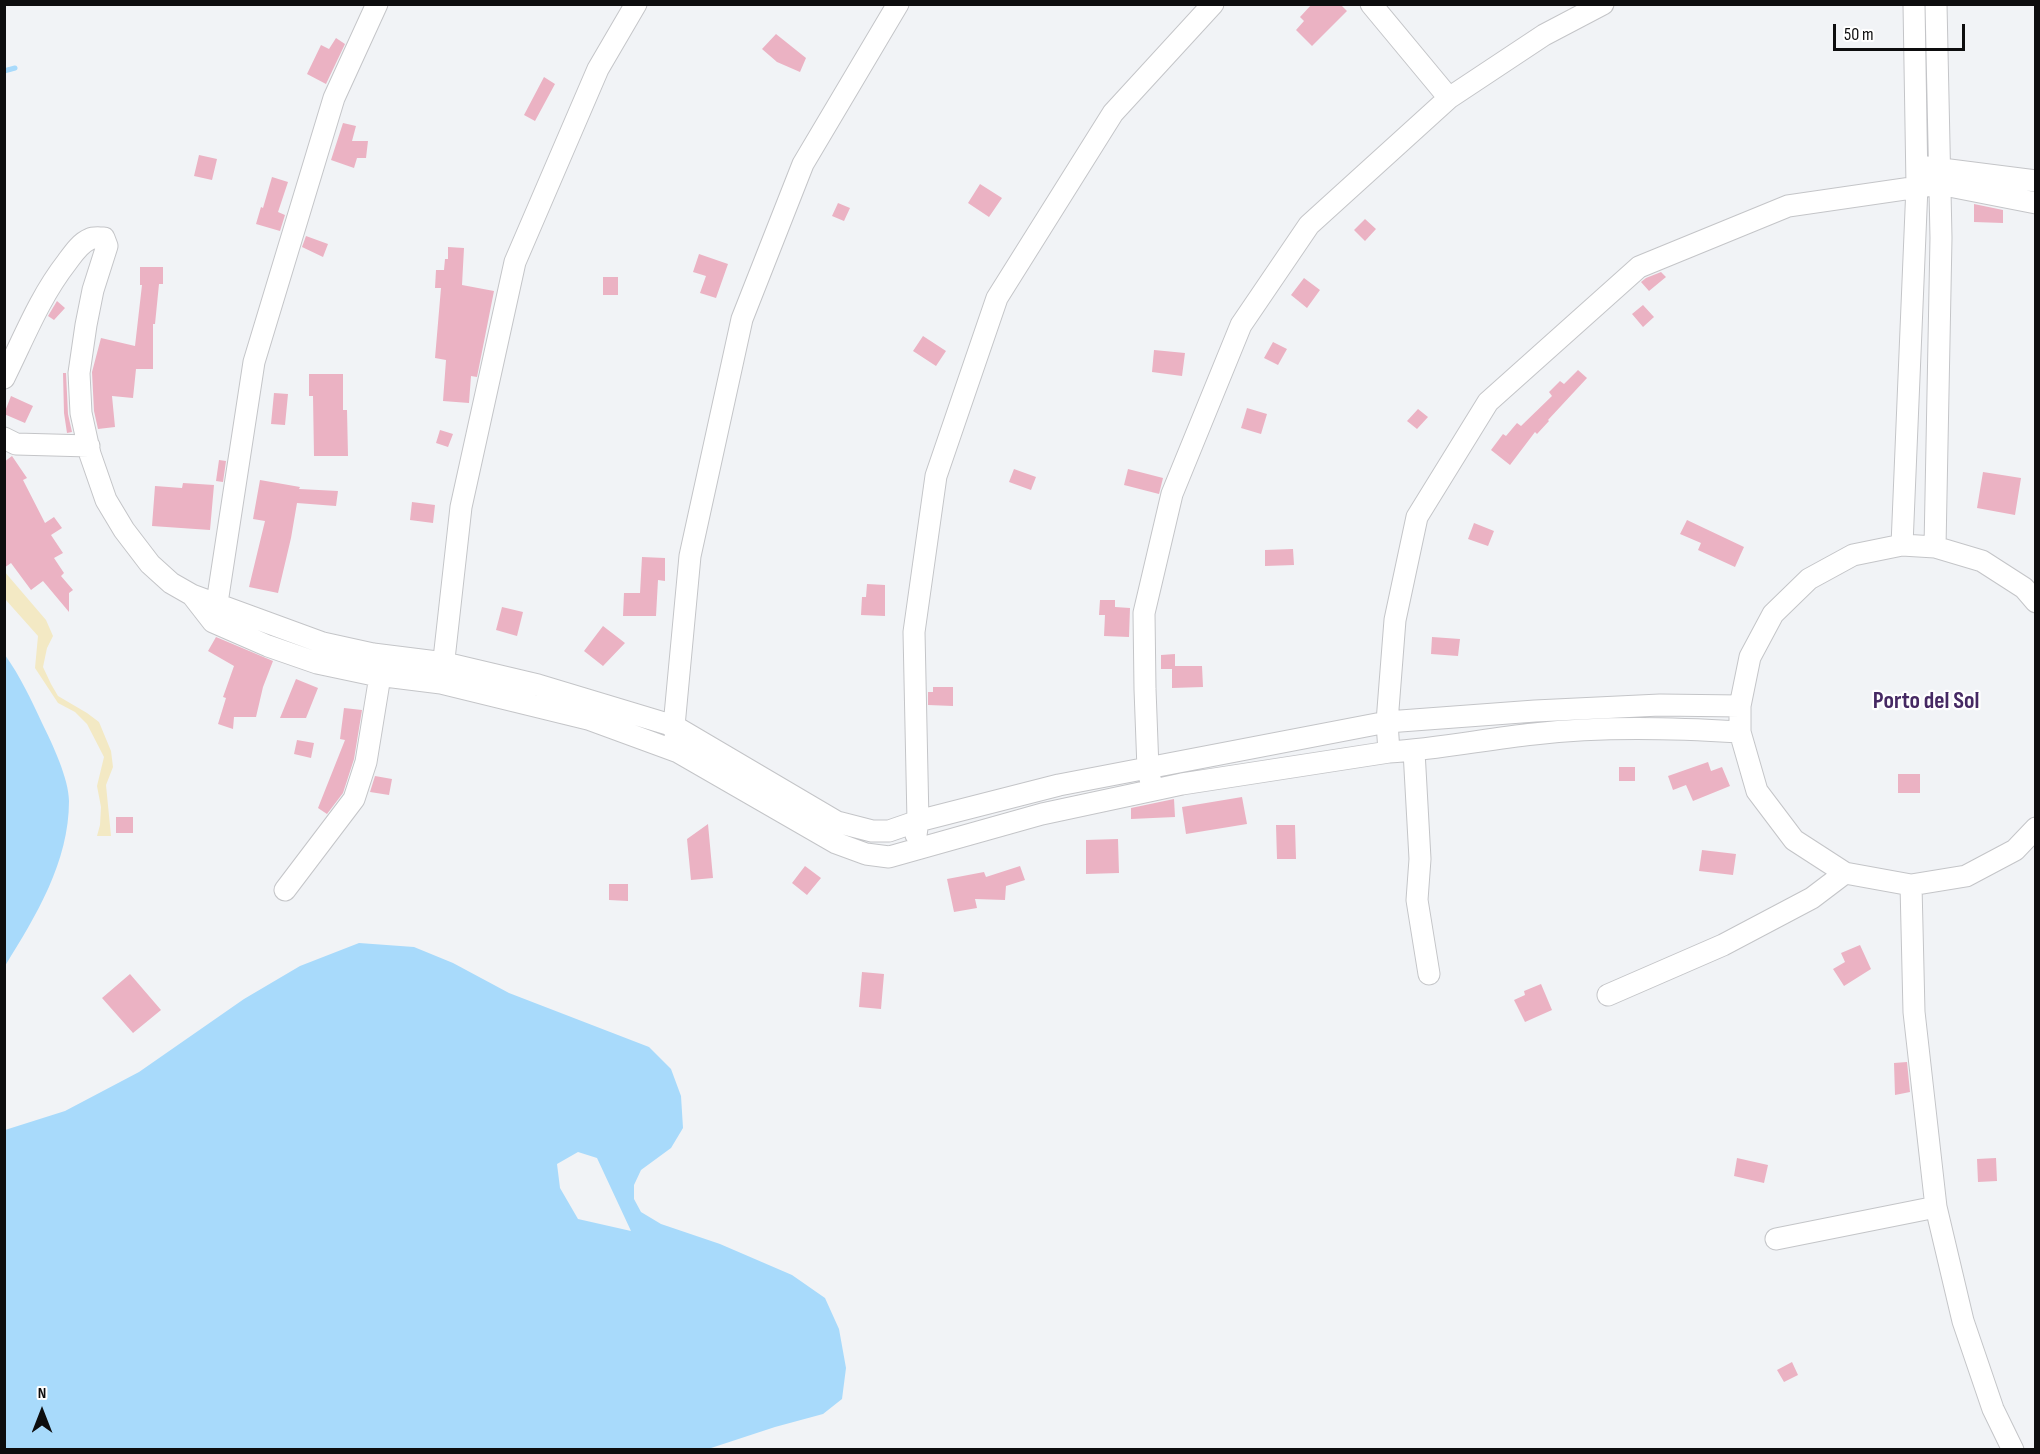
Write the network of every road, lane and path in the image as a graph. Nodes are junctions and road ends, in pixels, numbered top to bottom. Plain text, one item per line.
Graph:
1 (376, 4) edge
2 (636, 4) edge
3 (898, 4) edge
4 (1213, 4) edge
5 (1371, 4) edge
6 (1603, 4) edge
7 (1914, 4) edge
8 (1936, 4) edge
9 (1449, 98) junction
10 (1938, 176) junction
11 (1917, 177) junction
12 (2036, 181) edge
13 (2036, 203) edge
14 (4, 378) edge
15 (4, 438) edge
16 (89, 446) junction
17 (1902, 546) junction
18 (1935, 547) junction
19 (2036, 602) edge
20 (216, 612) junction
21 (445, 663) junction
22 (380, 676) junction
23 (441, 683) junction
24 (1740, 706) junction
25 (1387, 722) junction
26 (674, 726) junction
27 (1740, 732) junction
28 (1414, 750) junction
29 (678, 752) junction
30 (1389, 752) junction
31 (1148, 769) junction
32 (1152, 791) junction
33 (918, 821) junction
34 (2036, 828) edge
35 (914, 849) junction
36 (1845, 873) junction
37 (1911, 885) junction
38 (285, 890) dead end
39 (1429, 974) dead end
40 (1608, 995) dead end
41 (1936, 1207) junction
42 (1776, 1239) dead end
43 (2013, 1449) edge

1 - 20 street
2 - 21 street
3 - 26 street
4 - 33 street
5 - 9 street
6 - 9 street
7 - 11 street
8 - 10 street
9 - 31 street
10 - 11 street
10 - 12 street
10 - 13 street
10 - 18 street
11 - 17 street
11 - 25 street
14 - 16 street
15 - 16 street
16 - 20 street
17 - 18 street
17 - 24 street
18 - 19 street
20 - 21 street
20 - 22 street
21 - 23 street
21 - 26 street
22 - 23 street
22 - 38 street
23 - 29 street
24 - 25 street
24 - 27 street
25 - 30 street
25 - 31 street
26 - 29 street
26 - 33 street
27 - 28 street
27 - 36 street
28 - 30 street
28 - 39 street
29 - 35 street
30 - 32 street
31 - 32 street
31 - 33 street
32 - 35 street
33 - 35 street
34 - 37 street
36 - 37 street
36 - 40 street
37 - 41 street
41 - 42 street
41 - 43 street

